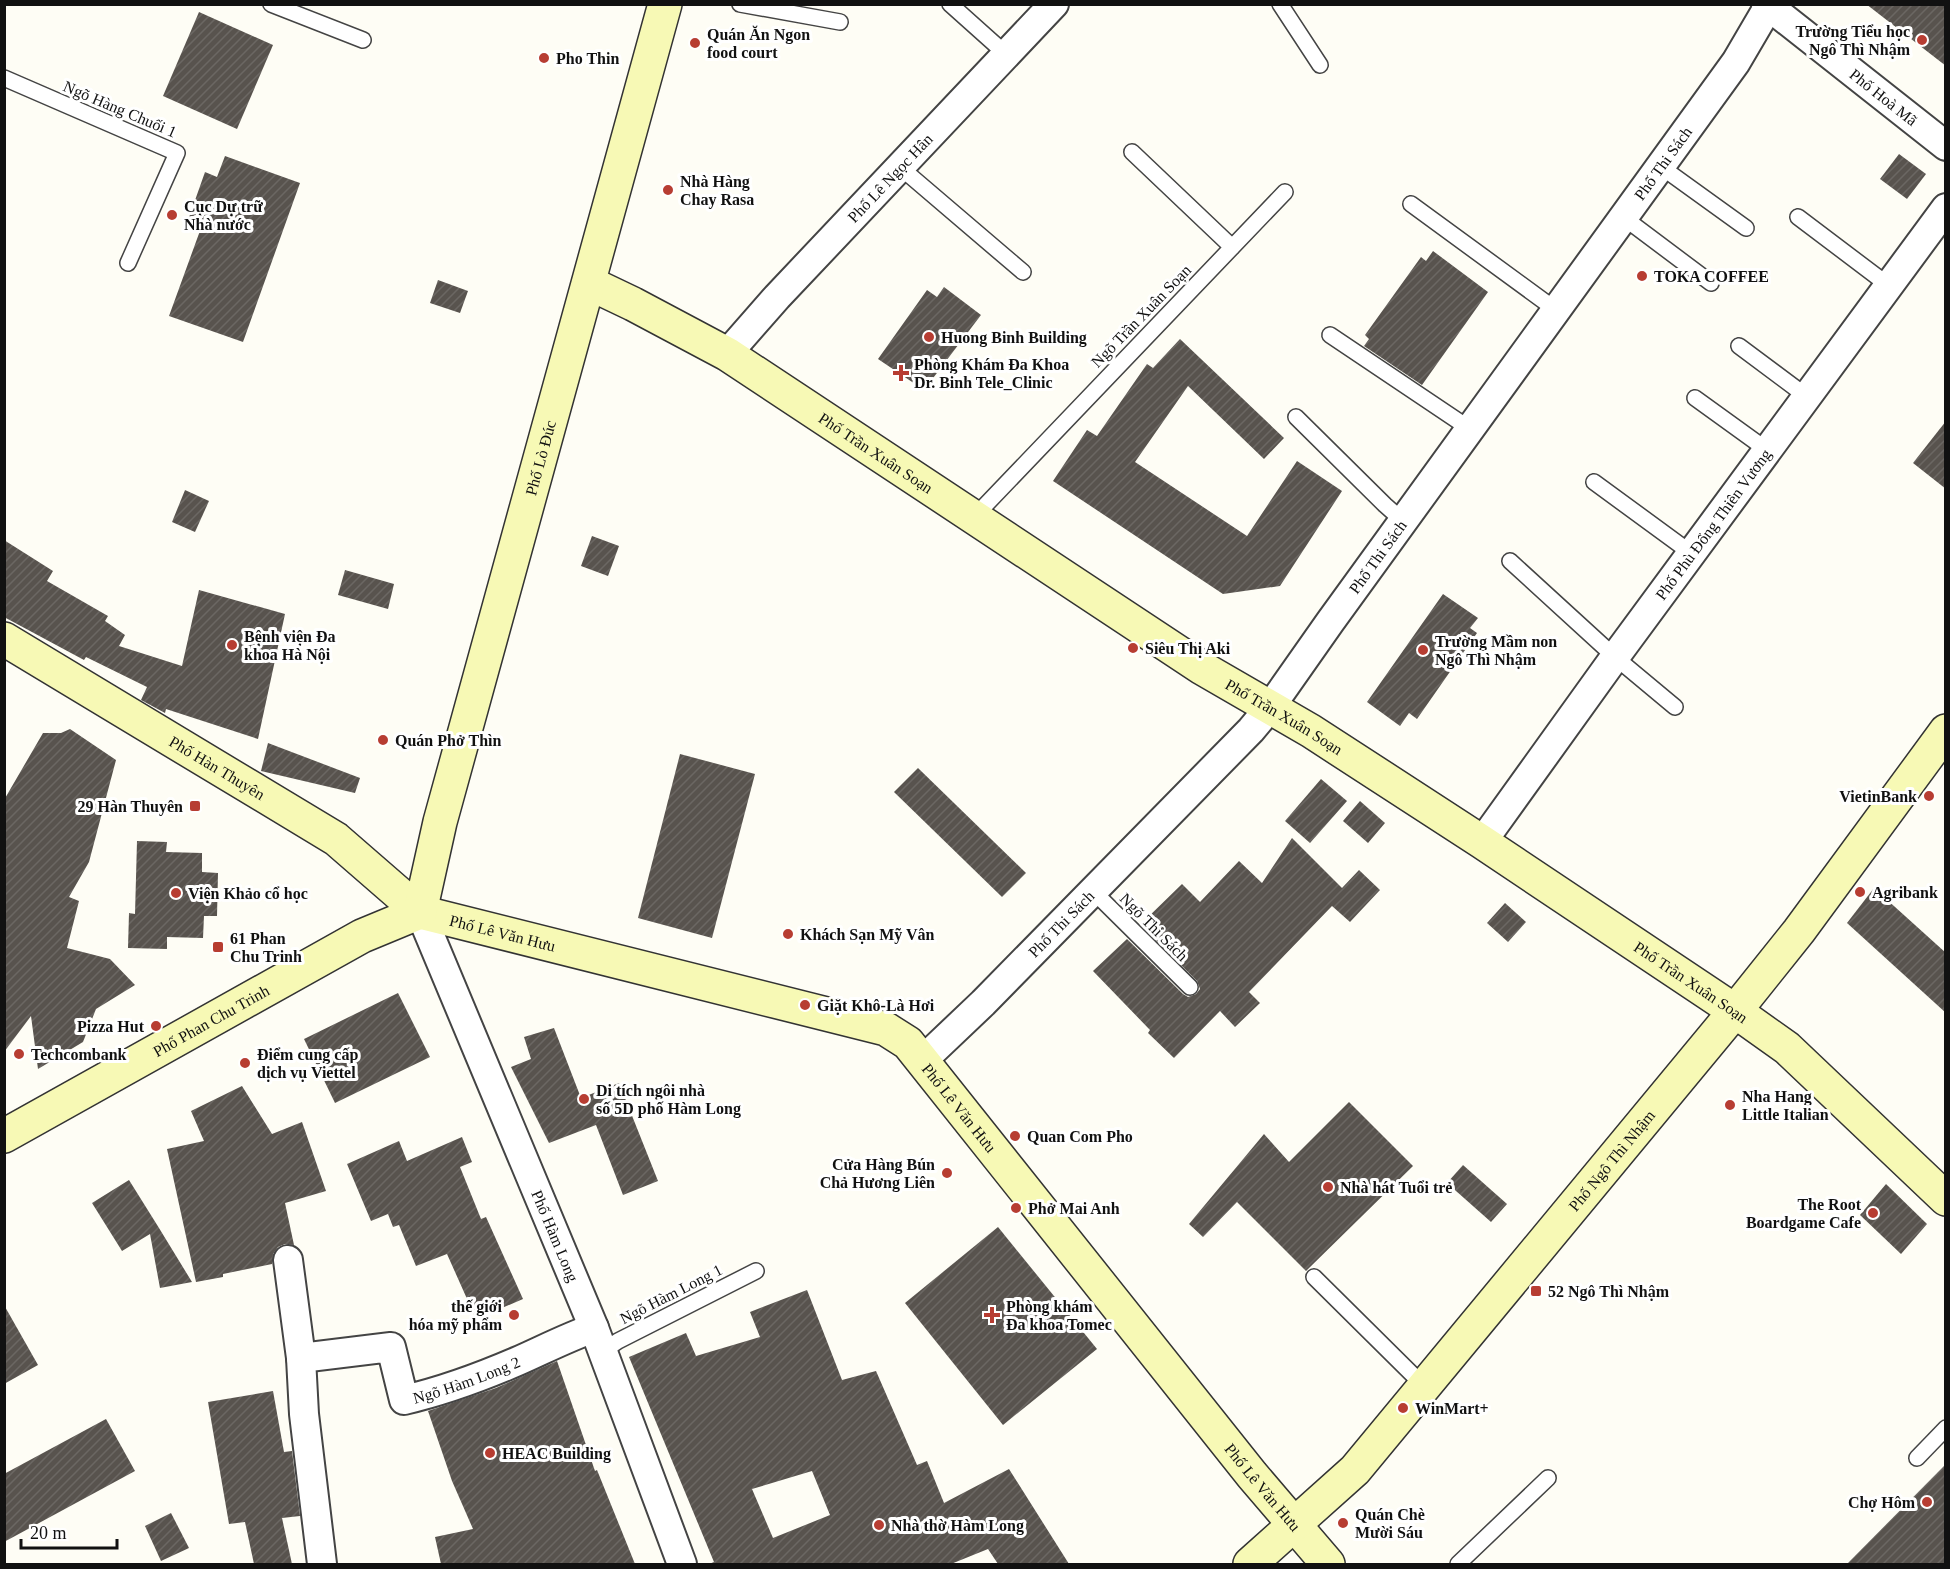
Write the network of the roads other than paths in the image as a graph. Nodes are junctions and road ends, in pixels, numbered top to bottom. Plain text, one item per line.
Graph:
1 (271, 4) edge
2 (665, 4) edge
3 (740, 4) edge
4 (950, 4) edge
5 (1280, 4) edge
6 (1768, 5) edge
7 (1043, 8) edge
8 (840, 22) dead end
9 (363, 40) dead end
10 (1007, 55) junction
11 (1320, 65) dead end
12 (4, 78) edge
13 (1946, 146) edge
14 (1132, 152) dead end
15 (1660, 166) junction
16 (900, 167) junction
17 (1285, 192) dead end
18 (1411, 204) dead end
19 (1946, 208) edge
20 (1623, 217) junction
21 (1798, 218) dead end
22 (1746, 228) dead end
23 (1232, 247) junction
24 (128, 263) dead end
25 (1023, 272) dead end
26 (589, 282) junction
27 (1711, 283) dead end
28 (1888, 285) junction
29 (1556, 310) junction
30 (1330, 335) dead end
31 (1739, 346) dead end
32 (727, 354) junction
33 (1806, 396) junction
34 (1695, 398) dead end
35 (1296, 417) dead end
36 (1470, 429) junction
37 (1767, 450) junction
38 (1594, 482) dead end
39 (975, 516) junction
40 (1403, 521) junction
41 (1691, 553) junction
42 (1510, 561) dead end
43 (4, 639) edge
44 (1615, 657) junction
45 (1270, 706) junction
46 (1675, 707) dead end
47 (1946, 731) edge
48 (1482, 842) junction
49 (1093, 891) junction
50 (420, 912) junction
51 (1190, 987) dead end
52 (1735, 1011) junction
53 (923, 1060) junction
54 (4, 1136) edge
55 (1946, 1199) edge
56 (288, 1260) dead end
57 (756, 1270) dead end
58 (1314, 1276) dead end
59 (598, 1339) junction
60 (301, 1358) junction
61 (1424, 1386) junction
62 (1946, 1428) edge
63 (1917, 1458) dead end
64 (1548, 1478) dead end
65 (1294, 1526) junction
66 (322, 1564) edge
67 (682, 1564) edge
68 (1250, 1564) edge
69 (1328, 1564) edge
70 (1458, 1564) edge

1 - 9 lane
2 - 26 street, Phố Lò Đúc
3 - 8 lane
4 - 10 lane
5 - 11 lane
6 - 13 street, Phố Hoà Mã
6 - 15 street, Phố Thi Sách
7 - 10 street, Phố Lê Ngọc Hân
10 - 16 street, Phố Lê Ngọc Hân
12 - 24 lane, Ngõ Hàng Chuối 1
14 - 23 lane
15 - 20 street, Phố Thi Sách
15 - 22 lane
16 - 25 lane
16 - 32 street, Phố Lê Ngọc Hân
17 - 23 lane, Ngõ Trần Xuân Soạn
18 - 29 lane
19 - 28 street, Phố Phù Đổng Thiên Vương
20 - 27 lane
20 - 29 street, Phố Thi Sách
21 - 28 lane
23 - 39 lane, Ngõ Trần Xuân Soạn
26 - 32 street, Phố Trần Xuân Soạn
26 - 50 street, Phố Lò Đúc
28 - 33 street, Phố Phù Đổng Thiên Vương
29 - 36 street, Phố Thi Sách
30 - 36 lane
31 - 33 lane
32 - 39 street, Phố Trần Xuân Soạn
33 - 37 street, Phố Phù Đổng Thiên Vương
34 - 37 lane
35 - 40 lane
36 - 40 street, Phố Thi Sách
37 - 41 street, Phố Phù Đổng Thiên Vương
38 - 41 lane
39 - 45 street, Phố Trần Xuân Soạn
40 - 45 street, Phố Thi Sách
41 - 44 street, Phố Phù Đổng Thiên Vương
42 - 44 lane
43 - 50 street, Phố Hàn Thuyên
44 - 46 lane
44 - 48 street, Phố Phù Đổng Thiên Vương
45 - 48 street, Phố Trần Xuân Soạn
45 - 49 street, Phố Thi Sách
47 - 52 street, Phố Ngô Thì Nhậm
48 - 52 street, Phố Trần Xuân Soạn
49 - 51 lane, Ngõ Thi Sách
49 - 53 street, Phố Thi Sách
50 - 53 street, Phố Lê Văn Hưu
50 - 54 street, Phố Phan Chu Trinh
50 - 59 street, Phố Hàm Long
52 - 55 street, Phố Trần Xuân Soạn
52 - 61 street, Phố Ngô Thì Nhậm
53 - 65 street, Phố Lê Văn Hưu
56 - 60 street
57 - 59 lane, Ngõ Hàm Long 1
58 - 61 lane
59 - 60 street, Ngõ Hàm Long 2
59 - 67 street, Phố Hàm Long
60 - 66 street
61 - 65 street, Phố Ngô Thì Nhậm
62 - 63 lane
64 - 70 lane
65 - 68 street, Phố Ngô Thì Nhậm
65 - 69 street, Phố Lê Văn Hưu

